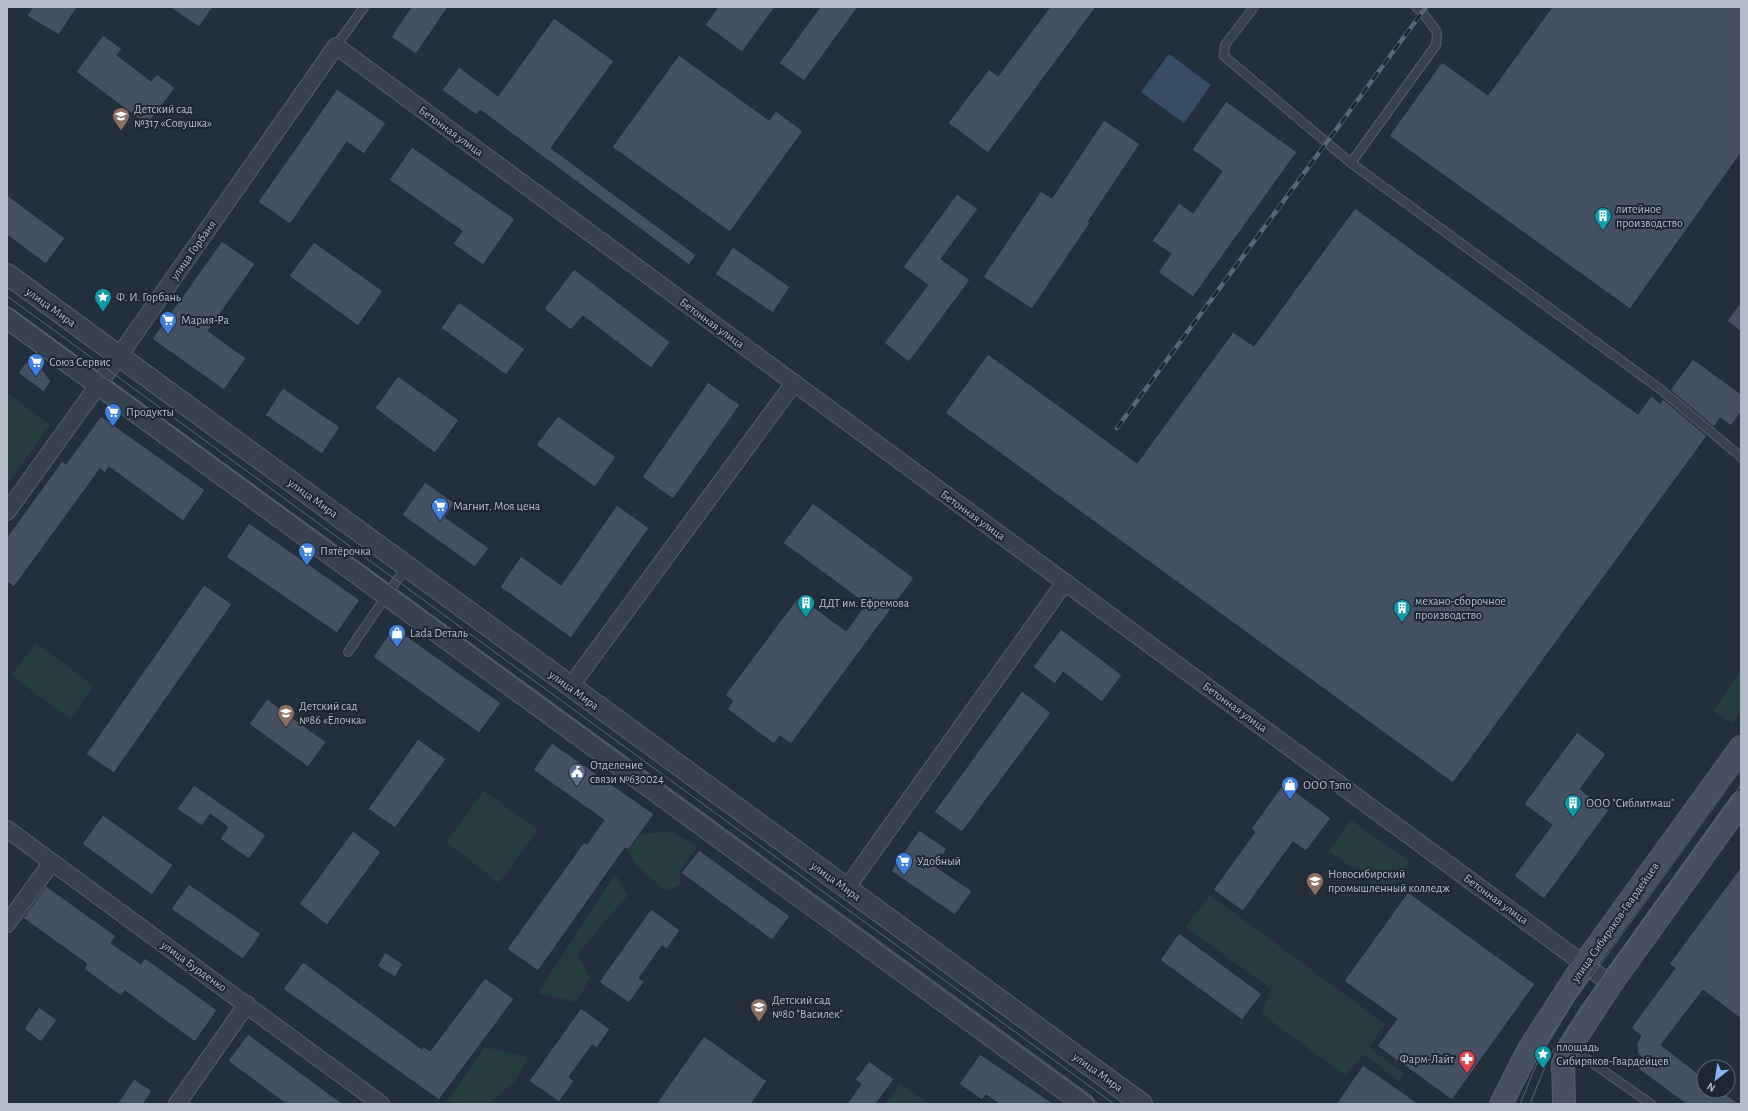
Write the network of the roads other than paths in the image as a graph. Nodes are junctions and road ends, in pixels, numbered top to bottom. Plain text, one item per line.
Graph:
1 (364, 7) edge
2 (1254, 7) edge
3 (1416, 7) edge
4 (336, 46) junction
5 (1351, 163) junction
6 (7, 274) edge
7 (7, 318) edge
8 (119, 356) junction
9 (794, 383) junction
10 (98, 385) junction
11 (1741, 457) edge
12 (7, 512) edge
13 (406, 567) junction
14 (1065, 582) junction
15 (386, 595) junction
16 (348, 652) dead end
17 (570, 687) junction
18 (1741, 747) edge
19 (1741, 803) edge
20 (7, 829) edge
21 (52, 862) junction
22 (846, 888) junction
23 (7, 924) edge
24 (1584, 964) junction
25 (1611, 984) junction
26 (247, 1004) junction
27 (1570, 1047) junction
28 (177, 1104) edge
29 (381, 1104) edge
30 (1084, 1104) edge
31 (1142, 1104) edge
32 (1501, 1104) edge
33 (1564, 1104) edge
34 (1651, 1104) edge

1 - 4 lane, улица Горбаня
2 - 5 lane
3 - 5 lane
4 - 8 street, улица Горбаня
4 - 9 street, Бетонная улица
5 - 11 lane
6 - 8 street, улица Мира
7 - 10 street
8 - 10 street, улица Горбаня
8 - 13 street, улица Мира
9 - 14 street, Бетонная улица
9 - 17 street
10 - 12 street, улица Горбаня
10 - 15 street
13 - 15 lane
13 - 17 street, улица Мира
14 - 22 street
14 - 24 street, Бетонная улица
15 - 16 lane
15 - 30 street
17 - 22 street, улица Мира
18 - 24 main road, улица Сибиряков-Гвардейцев
19 - 25 main road
20 - 21 street, улица Бурденко
21 - 23 street
21 - 26 street, улица Бурденко
22 - 31 street, улица Мира
24 - 25 street, Бетонная улица
24 - 32 main road, улица Сибиряков-Гвардейцев
25 - 27 main road
26 - 28 street
26 - 29 street, улица Бурденко
27 - 33 main road
27 - 34 lane

